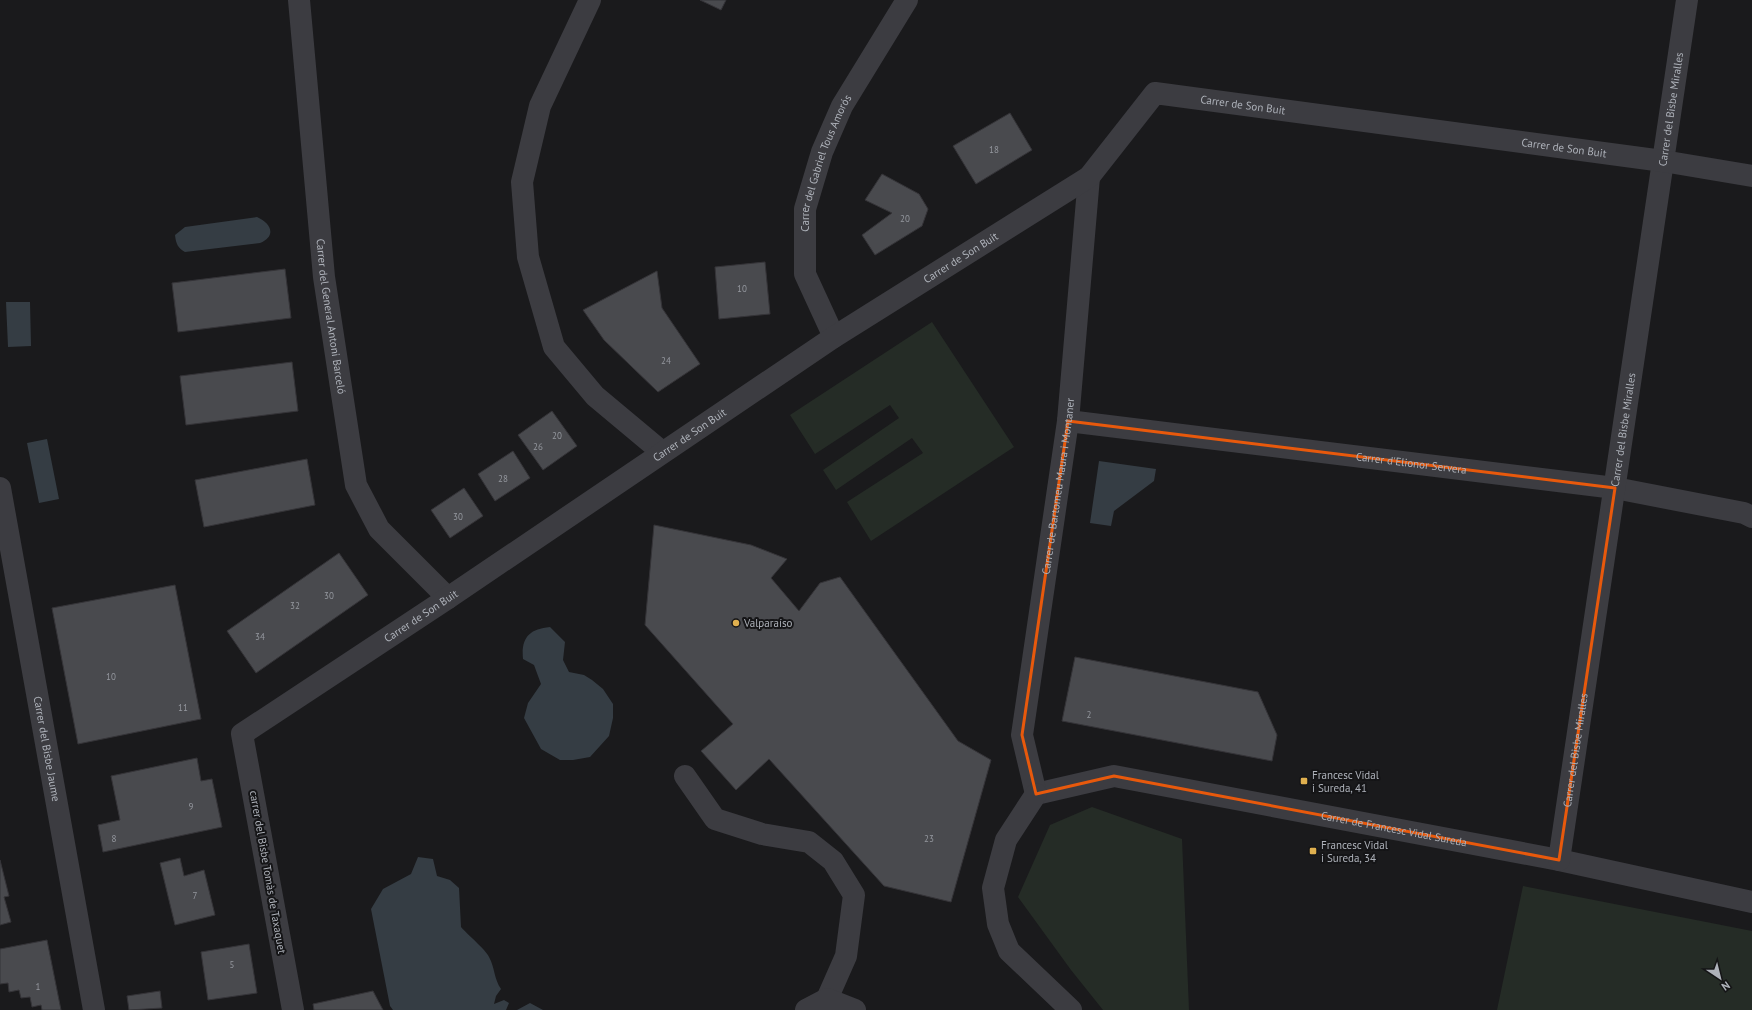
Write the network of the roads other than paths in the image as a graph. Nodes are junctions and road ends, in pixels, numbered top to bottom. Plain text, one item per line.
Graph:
1 (299, 0) edge
2 (590, 0) edge
3 (907, 0) edge
4 (1687, 0) edge
5 (1663, 161) junction
6 (1089, 176) junction
7 (1752, 176) edge
8 (834, 337) junction
9 (1068, 422) junction
10 (662, 452) junction
11 (0, 488) edge
12 (1615, 488) junction
13 (1752, 517) edge
14 (448, 598) junction
15 (242, 734) joint
16 (684, 776) dead end
17 (1036, 794) junction
18 (1559, 860) junction
19 (1752, 902) edge
20 (827, 1000) junction
21 (94, 1010) edge
22 (293, 1010) edge
23 (806, 1010) edge
24 (855, 1010) edge
25 (1071, 1010) edge

1 - 14 street, Carrer del General Antoni Barceló
2 - 10 street
3 - 8 street, Carrer del Gabriel Tous Amorós
4 - 5 street, Carrer del Bisbe Miralles
5 - 6 street, Carrer de Son Buit
5 - 7 street, Carrer de Son Buit
5 - 12 street, Carrer del Bisbe Miralles
6 - 8 street, Carrer de Son Buit
6 - 9 street, Carrer de Bartomeu Maura i Montaner
8 - 10 street, Carrer de Son Buit
9 - 12 street, Carrer d'Elionor Servera
9 - 17 street, Carrer de Bartomeu Maura i Montaner
10 - 14 street, Carrer de Son Buit
11 - 21 street, Carrer del Bisbe Jaume
12 - 13 street, Carrer d'Elionor Servera
12 - 18 street, Carrer del Bisbe Miralles
14 - 15 street, Carrer de Son Buit
15 - 22 street, carrer del Bisbe Tomàs de Taxaquet
16 - 20 street
17 - 18 street, Carrer de Francesc Vidal Sureda
17 - 25 street
18 - 19 street, Carrer de Francesc Vidal Sureda
20 - 23 street
20 - 24 street

